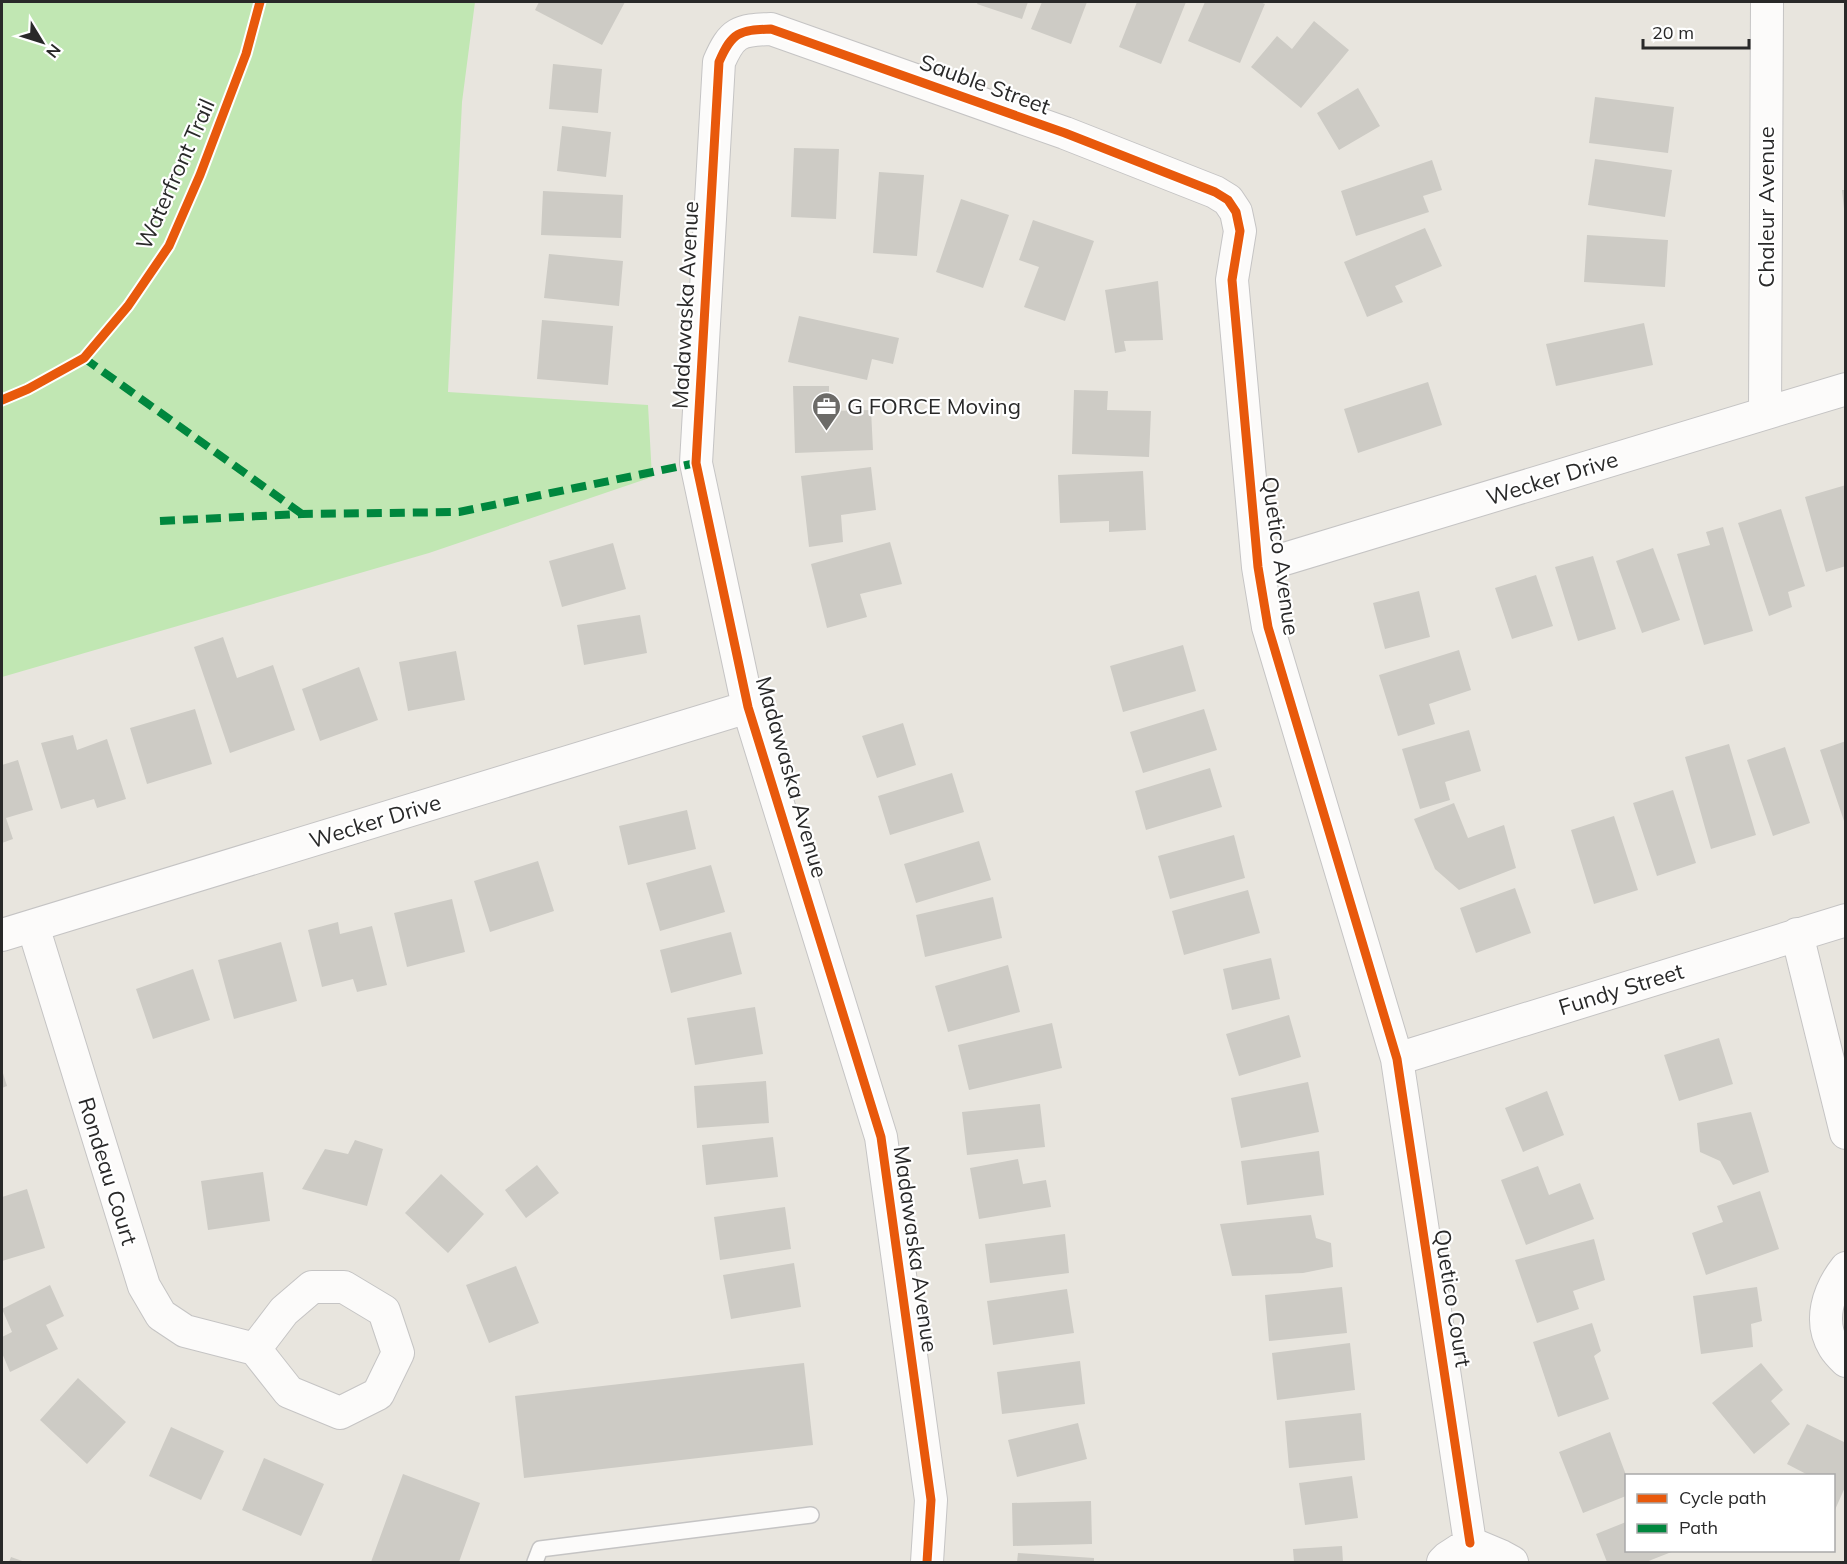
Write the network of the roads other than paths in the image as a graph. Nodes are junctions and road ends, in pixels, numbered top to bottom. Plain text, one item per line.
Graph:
1 (1767, 2) edge
2 (771, 29) joint
3 (1184, 180) joint
4 (1845, 389) edge
5 (1765, 413) junction
6 (1258, 567) junction
7 (748, 707) junction
8 (1845, 920) edge
9 (33, 926) junction
10 (1797, 934) junction
11 (2, 935) edge
12 (1397, 1059) junction
13 (1845, 1133) edge
14 (1845, 1268) edge
15 (255, 1349) junction
16 (1845, 1361) edge
17 (811, 1515) dead end
18 (1470, 1543) junction
19 (535, 1563) edge
20 (927, 1563) edge
21 (1443, 1563) edge
22 (1512, 1563) edge

1 - 5 street, Chaleur Avenue
2 - 3 street, Sauble Street
2 - 7 street, Madawaska Avenue
3 - 6 street, Quetico Avenue
4 - 5 street, Wecker Drive
5 - 6 street, Wecker Drive
6 - 12 street, Quetico Avenue
7 - 9 street, Wecker Drive
7 - 20 street, Madawaska Avenue
8 - 10 street, Fundy Street
9 - 11 street, Wecker Drive
9 - 15 street, Rondeau Court
10 - 12 street, Fundy Street
10 - 13 street
12 - 18 street, Quetico Court
14 - 16 street
15 - 15 street
17 - 19 lane
18 - 21 street
18 - 22 street

